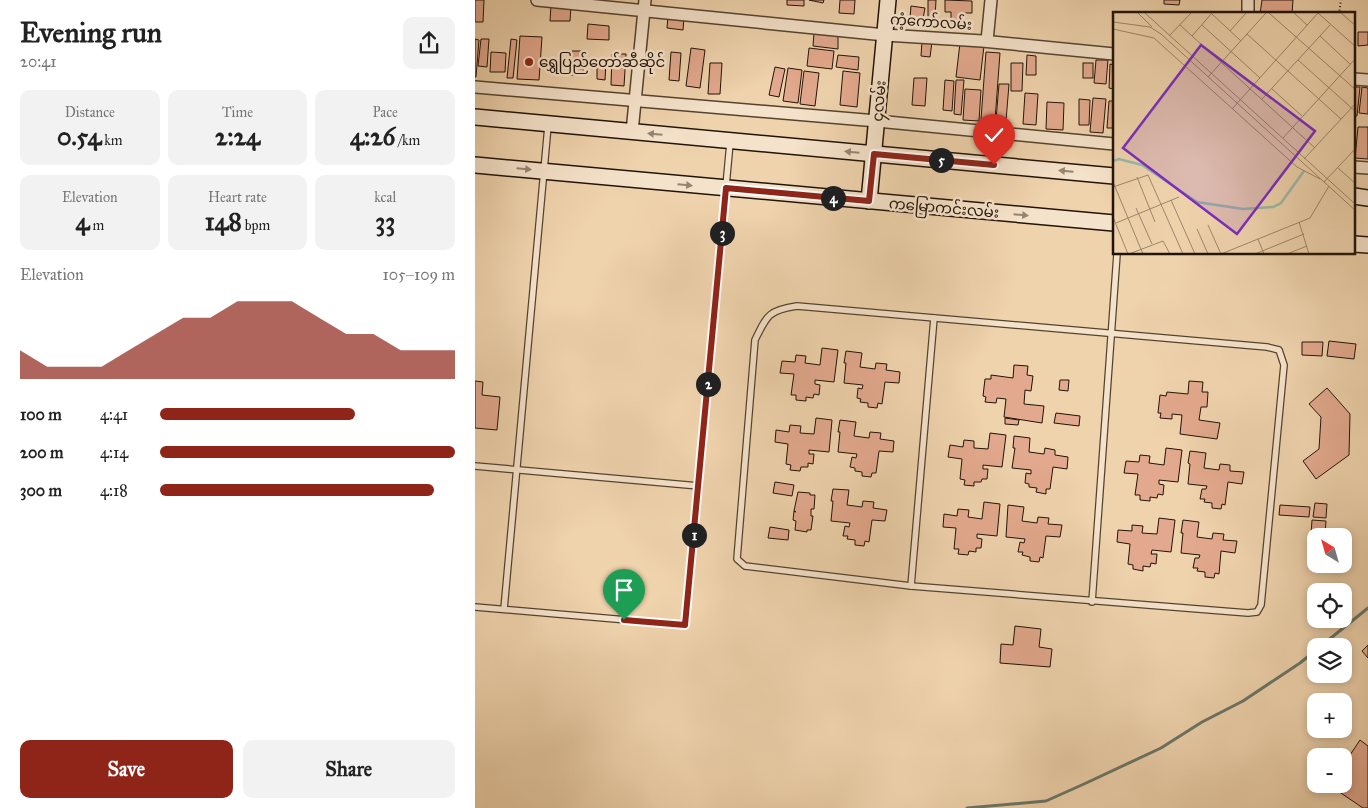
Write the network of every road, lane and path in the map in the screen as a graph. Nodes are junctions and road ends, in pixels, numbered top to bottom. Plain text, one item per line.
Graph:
1 (537, 0) edge
2 (888, 0) edge
3 (991, 0) edge
4 (644, 5) edge
5 (885, 35) junction
6 (987, 41) junction
7 (1113, 54) edge
8 (475, 87) edge
9 (635, 100) junction
10 (475, 118) edge
11 (877, 121) junction
12 (548, 124) junction
13 (632, 132) junction
14 (730, 141) junction
15 (1113, 144) edge
16 (874, 154) junction
17 (475, 165) edge
18 (544, 171) junction
19 (1113, 176) edge
20 (726, 188) junction
21 (869, 201) junction
22 (1113, 223) edge
23 (1117, 255) edge
24 (935, 318) junction
25 (1110, 333) junction
26 (475, 466) edge
27 (517, 470) junction
28 (699, 486) junction
29 (911, 586) junction
30 (1092, 602) junction
31 (475, 607) edge
32 (503, 609) junction

1 - 4 street, ကံ့ကော်လမ်း
2 - 5 main road, ၄လမ်း
3 - 6 street
4 - 5 street, ကံ့ကော်လမ်း
4 - 9 street
5 - 6 street, ကံ့ကော်လမ်း
5 - 11 main road, ၄လမ်း
6 - 7 street, ကံ့ကော်လမ်း
8 - 9 street
9 - 11 street
9 - 13 street
10 - 12 main road
11 - 15 street
11 - 16 main road, ၄လမ်း
12 - 13 main road
12 - 18 lane
14 -> 13 main road
16 -> 14 main road
14 - 20 lane
19 -> 16 main road
16 - 21 main road, ၄လမ်း
17 -> 18 main road, ကမြောကင်းလမ်း
18 -> 20 main road, ကမြောကင်းလမ်း
18 - 27 lane
20 - 21 main road, ကမြောကင်းလမ်း
20 - 28 lane
21 -> 22 main road, ကမြောကင်းလမ်း
23 - 25 lane
24 - 25 lane
24 - 29 lane
24 - 29 lane
25 - 30 lane
25 - 30 lane
26 - 27 lane
27 - 28 lane
27 - 32 lane
28 - 32 lane
29 - 30 lane
31 - 32 lane

